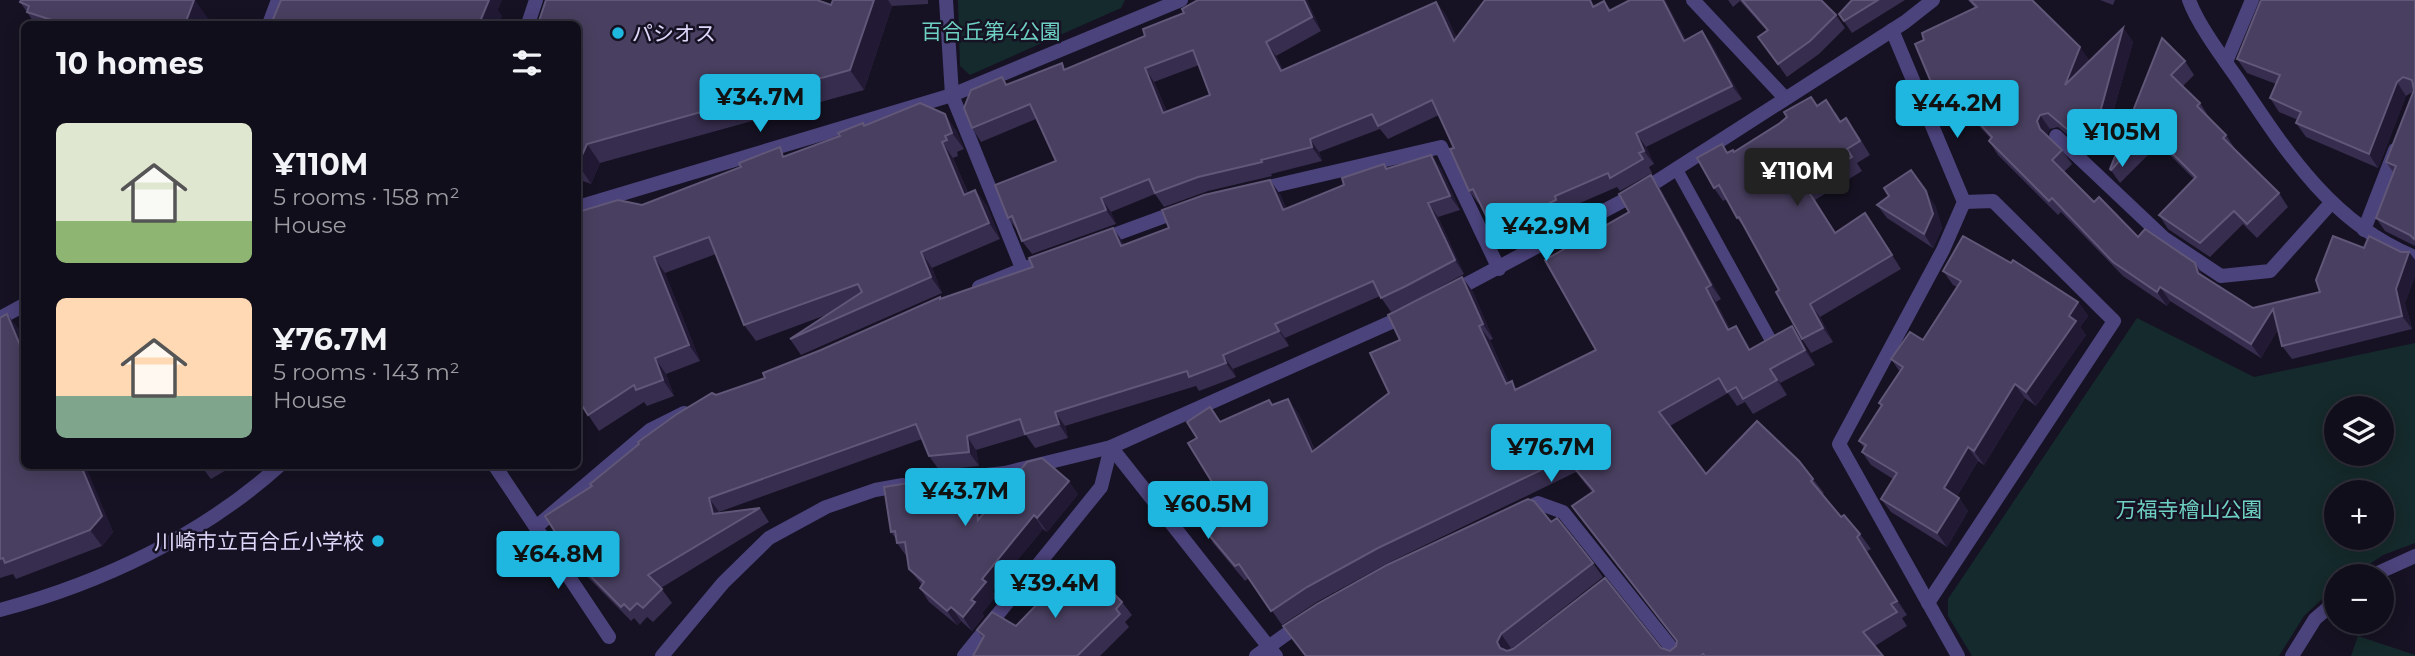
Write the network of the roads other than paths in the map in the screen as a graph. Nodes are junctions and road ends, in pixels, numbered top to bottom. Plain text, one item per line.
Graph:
1 (278, 0) edge
2 (536, 0) edge
3 (946, 0) edge
4 (1181, 0) edge
5 (1693, 0) edge
6 (1933, 0) edge
7 (2189, 0) edge
8 (2252, 0) edge
9 (270, 21) edge
10 (529, 21) edge
11 (1892, 30) junction
12 (2226, 62) junction
13 (952, 95) junction
14 (1785, 98) junction
15 (2056, 136) edge
16 (2401, 136) edge
17 (1676, 168) junction
18 (1238, 194) edge
19 (1964, 201) junction
20 (2331, 203) junction
21 (1199, 205) edge
22 (581, 206) edge
23 (2364, 230) junction
24 (1085, 245) edge
25 (1060, 254) edge
26 (2415, 257) edge
27 (1022, 268) junction
28 (1499, 269) junction
29 (964, 294) edge
30 (21, 307) edge
31 (0, 318) edge
32 (1774, 346) edge
33 (695, 407) edge
34 (1111, 447) junction
35 (276, 469) edge
36 (497, 469) edge
37 (940, 480) edge
38 (914, 483) edge
39 (1503, 519) edge
40 (536, 527) junction
41 (2415, 556) edge
42 (2394, 566) edge
43 (1928, 603) junction
44 (0, 610) edge
45 (2324, 611) edge
46 (1313, 615) edge
47 (609, 637) dead end
48 (1273, 651) edge
49 (662, 656) edge
50 (964, 656) edge
51 (1256, 656) edge
52 (1678, 656) edge
53 (1958, 656) edge
54 (2292, 656) edge

1 - 9 street
2 - 10 street
3 - 13 street
4 - 13 street
5 - 14 street
6 - 11 street
7 - 12 street
8 - 12 street
11 - 14 street
11 - 19 street
12 - 20 street
13 - 22 street
13 - 27 street
14 - 17 street
15 - 20 street
16 - 23 street
17 - 28 street
17 - 32 lane
18 - 28 street
19 - 43 street
19 - 43 street
20 - 23 street
21 - 24 street
23 - 26 street
25 - 27 street
27 - 29 street
28 - 34 street
30 - 31 street
33 - 40 street
34 - 37 street
34 - 48 street
34 - 50 street
35 - 44 street
36 - 40 street
38 - 49 street
39 - 52 street
40 - 47 street
41 - 42 street
43 - 53 street
45 - 54 street
46 - 48 street
48 - 51 street

